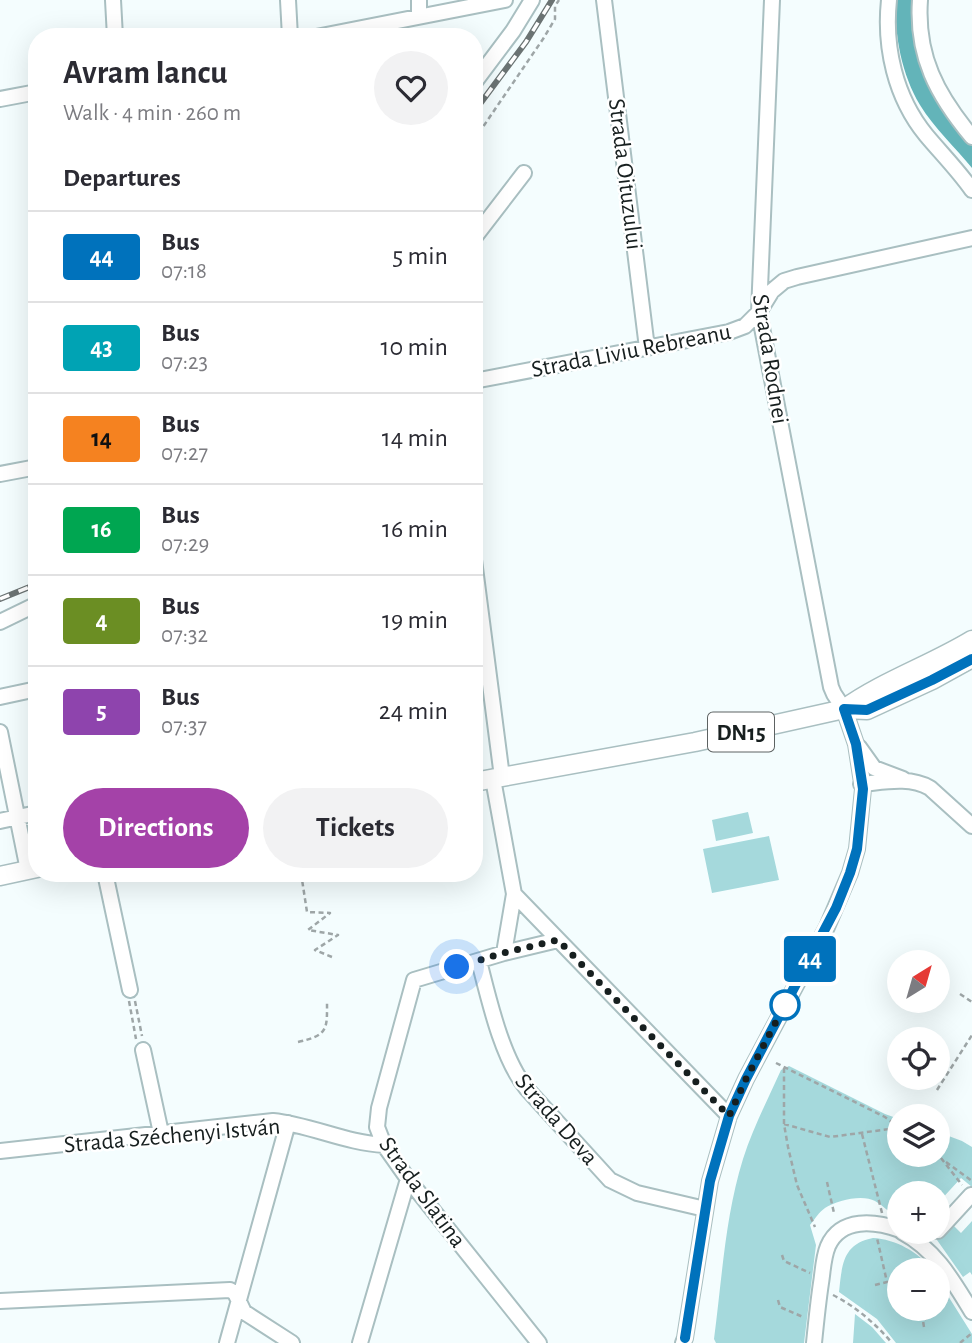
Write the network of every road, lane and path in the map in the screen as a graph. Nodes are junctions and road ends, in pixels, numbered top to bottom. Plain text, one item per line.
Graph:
1 (113, 0) edge
2 (288, 0) edge
3 (419, 0) edge
4 (505, 0) edge
5 (532, 0) edge
6 (559, 0) edge
7 (604, 0) edge
8 (772, 0) edge
9 (889, 0) edge
10 (920, 0) edge
11 (419, 16) junction
12 (115, 28) edge
13 (290, 28) edge
14 (360, 28) edge
15 (483, 71) edge
16 (28, 94) edge
17 (0, 99) edge
18 (483, 127) edge
19 (972, 137) edge
20 (524, 173) dead end
21 (972, 190) edge
22 (483, 226) edge
23 (972, 238) edge
24 (759, 312) junction
25 (648, 348) junction
26 (483, 379) edge
27 (28, 469) edge
28 (0, 474) edge
29 (28, 608) edge
30 (0, 622) edge
31 (972, 640) edge
32 (483, 645) edge
33 (972, 659) edge
34 (28, 691) edge
35 (0, 697) edge
36 (844, 709) junction
37 (0, 732) edge
38 (856, 744) junction
39 (497, 778) junction
40 (483, 780) edge
41 (908, 781) junction
42 (861, 783) junction
43 (28, 815) edge
44 (17, 818) junction
45 (0, 821) edge
46 (972, 825) edge
47 (28, 855) edge
48 (28, 870) edge
49 (0, 876) edge
50 (108, 882) edge
51 (302, 882) edge
52 (514, 894) junction
53 (558, 940) junction
54 (503, 953) junction
55 (332, 957) dead end
56 (479, 961) junction
57 (130, 992) junction
58 (960, 994) dead end
59 (327, 1000) dead end
60 (972, 1002) edge
61 (971, 1037) edge
62 (298, 1042) dead end
63 (141, 1044) junction
64 (950, 1061) edge
65 (776, 1063) dead end
66 (954, 1064) junction
67 (784, 1068) junction
68 (950, 1070) edge
69 (729, 1116) junction
70 (887, 1119) edge
71 (288, 1123) junction
72 (783, 1124) junction
73 (887, 1130) edge
74 (161, 1133) junction
75 (862, 1133) junction
76 (384, 1145) junction
77 (0, 1151) edge
78 (950, 1167) edge
79 (950, 1167) edge
80 (408, 1179) junction
81 (827, 1182) dead end
82 (972, 1188) edge
83 (705, 1209) junction
84 (834, 1213) dead end
85 (950, 1216) edge
86 (884, 1223) dead end
87 (887, 1226) edge
88 (816, 1227) dead end
89 (876, 1235) dead end
90 (921, 1244) edge
91 (924, 1246) joint
92 (782, 1255) dead end
93 (814, 1275) dead end
94 (875, 1285) dead end
95 (833, 1295) dead end
96 (778, 1300) dead end
97 (0, 1301) edge
98 (238, 1301) junction
99 (972, 1312) edge
100 (808, 1320) dead end
101 (923, 1321) edge
102 (924, 1327) dead end
103 (972, 1333) edge
104 (684, 1341) edge
105 (227, 1343) edge
106 (292, 1343) edge
107 (360, 1343) edge
108 (539, 1343) edge
109 (814, 1343) edge
110 (891, 1343) edge
111 (960, 1343) edge

1 - 12 street
2 - 13 street
3 - 11 street
4 - 11 street
5 - 15 street
6 - 18 path
7 - 25 street, Strada Oituzului
8 - 24 street, Strada Rodnei
9 - 21 street
10 - 19 street
11 - 14 street
16 - 17 street
20 - 22 street
23 - 24 street, Strada Liviu Rebreanu
24 - 25 street, Strada Liviu Rebreanu
24 - 36 street, Strada Rodnei
25 - 26 street, Strada Liviu Rebreanu
27 - 28 street
29 - 30 street
31 - 36 main road, DN15
32 - 39 street
33 - 36 main road, DN15
34 - 35 street
36 - 38 street, Strada Rodnei
36 - 39 main road, DN15
37 - 44 street
38 - 41 street
38 - 42 street
39 - 40 main road, DN15
39 - 52 street
41 - 42 street
41 - 46 street
42 - 69 street
43 - 44 street
44 - 45 street
44 - 47 street
48 - 49 main road
50 - 57 street
51 - 55 path
52 - 53 street
52 - 54 street
53 - 54 street
53 - 69 street
54 - 56 street
56 - 76 street, Strada Slatina
56 - 83 street, Strada Deva
57 - 63 path
57 - 63 path
58 - 60 path
59 - 62 path
61 - 66 path
63 - 74 street
64 - 66 path
65 - 67 path
66 - 68 path
67 - 70 path
67 - 72 path
69 - 83 street
71 - 74 street, Strada Széchenyi István
71 - 76 street, Strada Széchenyi István
71 - 98 street
72 - 75 path
72 - 88 path
73 - 75 path
74 - 77 street, Strada Széchenyi István
75 - 86 path
76 - 80 street, Strada Slatina
78 - 82 path
79 - 82 path
80 - 107 street
80 - 108 street, Strada Slatina
81 - 84 path
82 - 85 street
83 - 104 street
87 - 109 street
89 - 94 path
90 - 91 street
91 - 99 street
92 - 93 path
95 - 110 path
96 - 100 path
97 - 98 street
98 - 105 street
98 - 106 street
101 - 102 path
103 - 111 path

